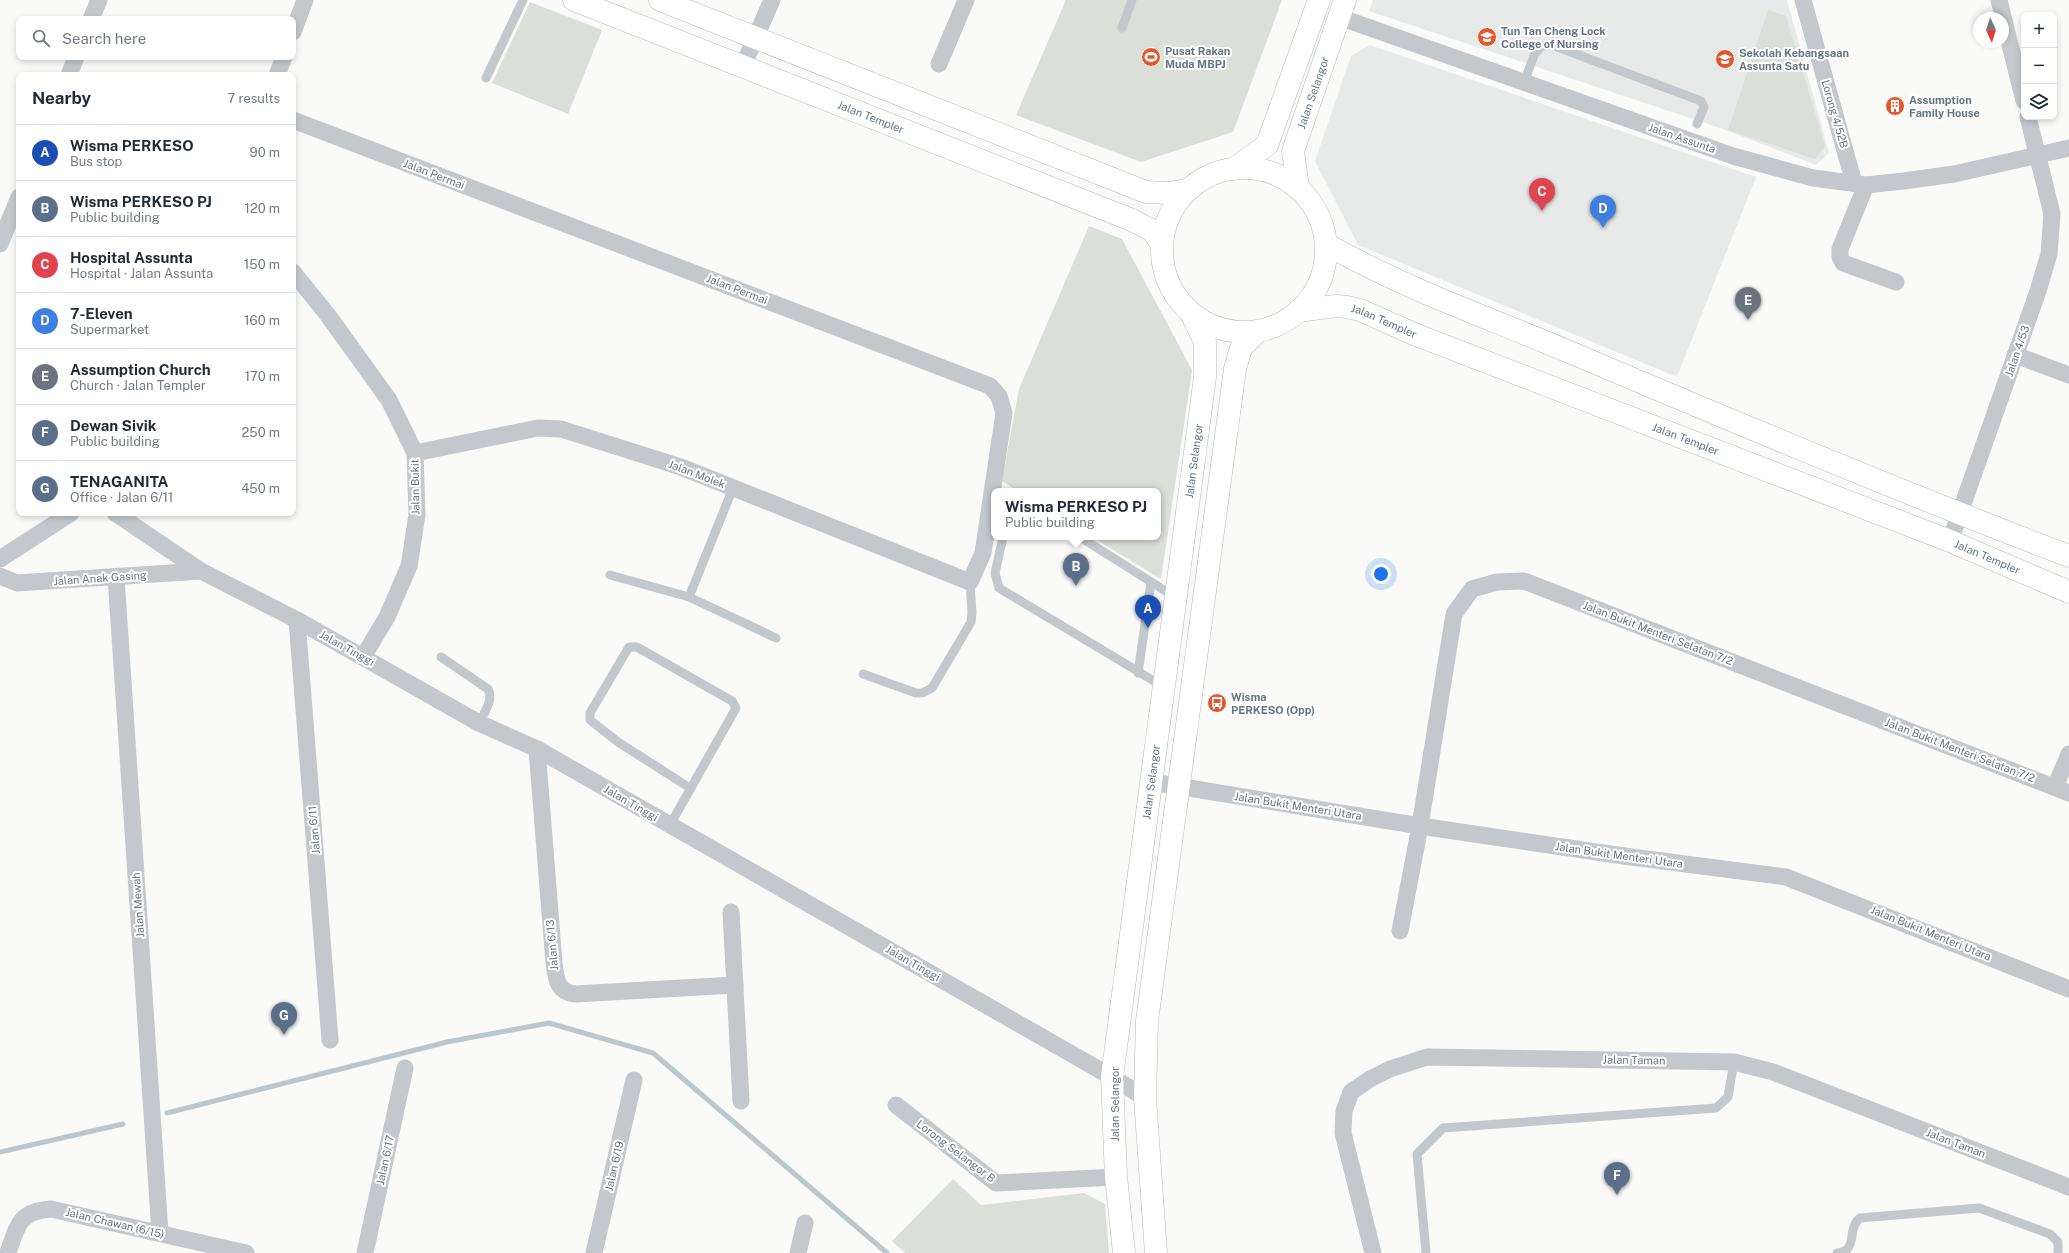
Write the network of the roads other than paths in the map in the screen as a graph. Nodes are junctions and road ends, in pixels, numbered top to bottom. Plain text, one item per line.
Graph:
1 (99, 0) edge
2 (305, 0) edge
3 (523, 0) edge
4 (574, 0) edge
5 (660, 0) edge
6 (772, 0) edge
7 (966, 0) edge
8 (1132, 0) edge
9 (1319, 0) edge
10 (1802, 0) edge
11 (2000, 0) edge
12 (1342, 9) edge
13 (92, 16) edge
14 (296, 24) edge
15 (1122, 28) dead end
16 (755, 37) junction
17 (75, 60) edge
18 (283, 60) edge
19 (939, 64) dead end
20 (743, 66) junction
21 (69, 72) edge
22 (278, 72) edge
23 (486, 78) dead end
24 (1524, 82) junction
25 (2021, 88) edge
26 (2029, 120) edge
27 (296, 121) edge
28 (1697, 124) dead end
29 (2069, 148) edge
30 (2038, 156) junction
31 (1234, 169) junction
32 (1860, 184) junction
33 (1298, 188) junction
34 (1187, 190) junction
35 (16, 204) edge
36 (0, 244) edge
37 (1161, 244) junction
38 (1328, 244) junction
39 (296, 274) edge
40 (1896, 282) dead end
41 (1298, 311) junction
42 (1192, 315) junction
43 (1257, 332) junction
44 (2015, 355) junction
45 (2069, 375) edge
46 (415, 454) junction
47 (733, 488) junction
48 (993, 488) edge
49 (991, 503) edge
50 (1959, 514) junction
51 (66, 516) edge
52 (119, 516) edge
53 (1002, 540) edge
54 (1085, 540) edge
55 (1950, 541) junction
56 (2069, 556) edge
57 (0, 559) edge
58 (201, 571) junction
59 (610, 575) dead end
60 (0, 576) edge
61 (116, 577) junction
62 (970, 582) junction
63 (1151, 583) junction
64 (2069, 592) edge
65 (689, 597) junction
66 (1176, 598) junction
67 (297, 620) junction
68 (776, 638) dead end
69 (363, 656) junction
70 (441, 658) dead end
71 (1138, 673) junction
72 (863, 674) dead end
73 (1164, 687) junction
74 (479, 723) junction
75 (537, 749) junction
76 (2069, 754) edge
77 (1152, 782) junction
78 (1179, 787) junction
79 (690, 788) junction
80 (2062, 790) edge
81 (670, 825) junction
82 (1420, 826) junction
83 (731, 912) dead end
84 (1400, 931) dead end
85 (734, 985) junction
86 (2069, 988) edge
87 (330, 1040) dead end
88 (1734, 1062) junction
89 (405, 1068) dead end
90 (1112, 1077) junction
91 (634, 1080) dead end
92 (1145, 1098) junction
93 (742, 1101) dead end
94 (896, 1105) dead end
95 (1116, 1177) junction
96 (2069, 1187) edge
97 (805, 1223) dead end
98 (160, 1233) junction
99 (179, 1245) edge
100 (8, 1253) edge
101 (246, 1253) edge
102 (365, 1253) edge
103 (594, 1253) edge
104 (798, 1253) edge
105 (1124, 1253) edge
106 (1156, 1253) edge
107 (1373, 1253) edge
108 (1426, 1253) edge
109 (1837, 1253) edge
110 (2058, 1253) edge

1 - 13 street
2 - 14 street
3 - 23 lane
4 - 20 main road, Jalan Templer
5 - 16 main road
6 - 16 street
7 - 19 street
8 - 15 lane
9 - 31 main road
10 - 32 street, Lorong 4/52B
11 - 25 street
12 - 24 street, Jalan Assunta
12 - 33 main road, Jalan Selangor
16 - 20 street
16 - 34 main road
17 - 21 street
18 - 22 street
20 - 37 main road, Jalan Templer
24 - 28 lane
24 - 32 street, Jalan Assunta
26 - 30 street, Jalan 4/53
27 - 48 street, Jalan Permai
29 - 30 street, Jalan Assunta
30 - 32 street, Jalan Assunta
30 - 44 street, Jalan 4/53
31 - 33 main road
31 - 34 main road
32 - 40 street
33 - 38 main road
34 - 37 main road
35 - 36 street
37 - 42 main road
38 - 41 main road
38 - 50 main road
39 - 46 street, Jalan Bukit
41 - 43 main road
41 - 55 main road, Jalan Templer
42 - 43 main road
42 - 66 main road, Jalan Selangor
43 - 78 main road
44 - 45 street
44 - 50 street, Jalan 4/53
46 - 47 street, Jalan Molek
46 - 69 street, Jalan Bukit
47 - 62 street, Jalan Molek
47 - 65 lane
49 - 62 street, Jalan Permai
50 - 55 street, Jalan 4/53
50 - 56 main road
51 - 57 street
52 - 58 street, Jalan Tinggi
53 - 71 lane
54 - 63 lane
55 - 64 main road, Jalan Templer
58 - 61 street, Jalan Anak Gasing
58 - 67 street, Jalan Tinggi
59 - 65 lane
60 - 61 street, Jalan Anak Gasing
61 - 98 street, Jalan Mewah
62 - 72 lane
63 - 66 lane
63 - 71 lane
65 - 68 lane
66 - 73 main road, Jalan Selangor
67 - 69 street, Jalan Tinggi
67 - 87 street, Jalan 6/11
69 - 74 street, Jalan Tinggi
70 - 74 lane
71 - 73 lane
73 - 77 main road, Jalan Selangor
74 - 75 street, Jalan Tinggi
75 - 81 street, Jalan Tinggi
75 - 85 street, Jalan 6/13
76 - 80 street
77 - 78 street, Jalan Bukit Menteri Utara
77 - 90 main road, Jalan Selangor
78 - 82 street, Jalan Bukit Menteri Utara
78 - 92 main road
79 - 79 lane
79 - 81 lane
80 - 82 street, Jalan Bukit Menteri Selatan 7/2
81 - 90 street, Jalan Tinggi
82 - 84 street, Jalan Bukit Menteri Selatan 7/2
82 - 86 street, Jalan Bukit Menteri Utara
83 - 85 street
85 - 93 street
88 - 96 street, Jalan Taman
88 - 107 street, Jalan Taman
88 - 108 lane
89 - 102 street, Jalan 6/17
90 - 92 street, Jalan Tinggi
90 - 95 main road, Jalan Selangor
91 - 103 street, Jalan 6/19
92 - 106 main road
94 - 95 street, Lorong Selangor B
95 - 105 main road, Jalan Selangor
97 - 104 street
98 - 99 street, Jalan Chawan (6/15)
98 - 100 street, Jalan Chawan (6/15)
99 - 101 street, Jalan Chawan (6/15)
109 - 110 lane

